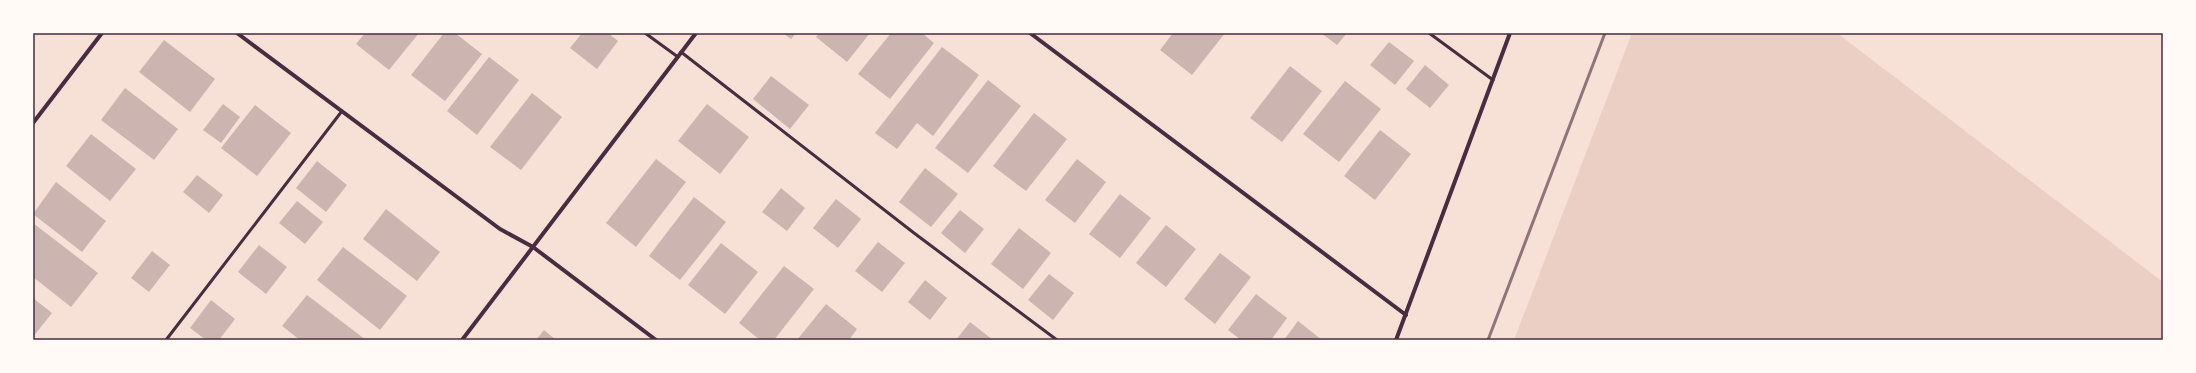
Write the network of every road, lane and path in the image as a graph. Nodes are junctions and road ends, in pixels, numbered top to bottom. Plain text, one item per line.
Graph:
1 (102, 33) edge
2 (237, 33) edge
3 (645, 33) edge
4 (696, 33) edge
5 (1030, 33) edge
6 (1429, 33) edge
7 (1510, 33) edge
8 (681, 52) junction
9 (678, 57) junction
10 (1492, 80) junction
11 (342, 111) junction
12 (33, 123) edge
13 (533, 247) junction
14 (1406, 315) junction
15 (166, 340) edge
16 (462, 340) edge
17 (656, 340) edge
18 (1057, 340) edge
19 (1396, 340) edge

1 - 12 street
2 - 11 street
3 - 9 lane
4 - 8 street
5 - 14 street
6 - 10 lane
7 - 10 street
8 - 9 street
8 - 18 lane
9 - 13 street
10 - 14 street
11 - 13 street
11 - 15 lane
13 - 16 street
13 - 17 street
14 - 19 street

